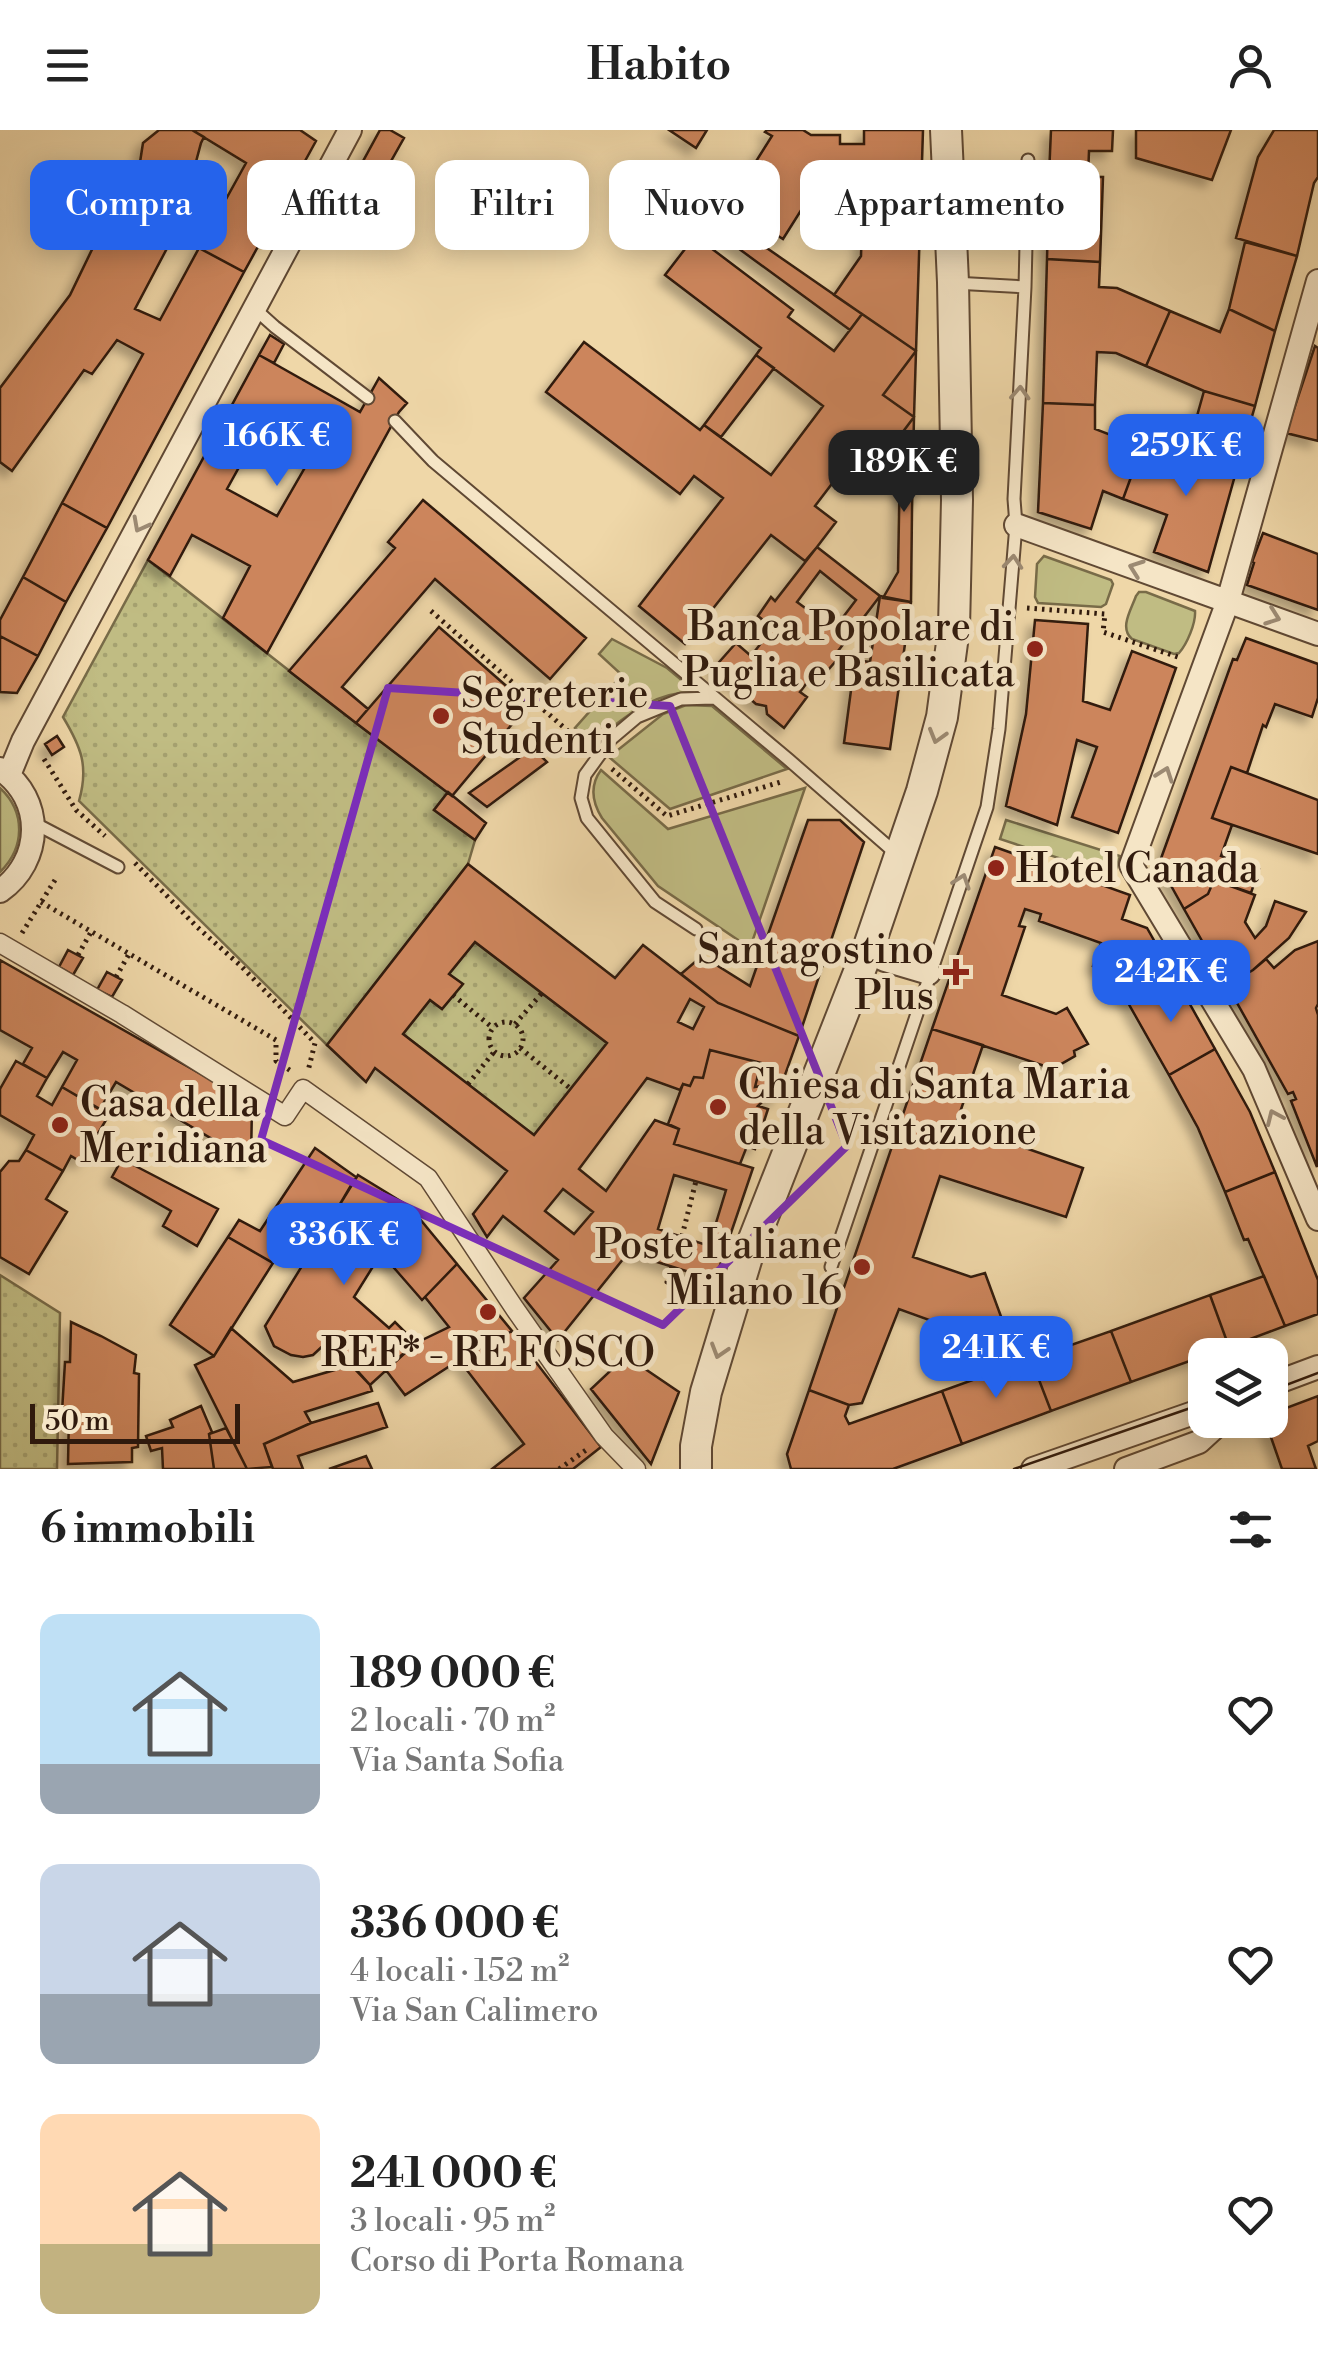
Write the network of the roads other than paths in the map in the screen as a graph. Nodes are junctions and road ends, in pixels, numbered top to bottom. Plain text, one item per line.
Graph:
1 (350, 130) edge
2 (946, 130) edge
3 (1026, 250) edge
4 (1318, 281) edge
5 (952, 282) junction
6 (1025, 288) junction
7 (255, 309) junction
8 (368, 398) dead end
9 (396, 421) dead end
10 (1016, 525) junction
11 (1228, 601) junction
12 (1318, 634) edge
13 (713, 698) junction
14 (5, 772) edge
15 (34, 823) junction
16 (900, 858) junction
17 (118, 867) dead end
18 (0, 891) edge
19 (696, 929) dead end
20 (8, 943) edge
21 (867, 952) junction
22 (929, 973) junction
23 (1316, 1210) edge
24 (831, 1266) dead end
25 (1318, 1367) edge
26 (1288, 1378) edge
27 (1188, 1415) edge
28 (1203, 1438) edge
29 (636, 1469) edge
30 (696, 1469) edge
31 (1034, 1469) edge
32 (1126, 1469) edge

1 - 7 street
2 - 5 street
3 - 6 lane
4 - 11 street
5 - 6 lane
5 -> 16 street
10 -> 6 lane
7 - 8 lane
7 -> 14 street
9 - 13 lane
11 -> 10 street
22 -> 10 lane
11 -> 12 street
23 -> 11 street
13 - 16 lane
13 - 19 lane
14 - 15 street
15 - 17 lane
15 - 18 street
16 - 21 street
20 - 29 street
21 - 22 street
21 -> 30 street
22 - 24 lane
25 - 26 street
27 - 31 street
28 - 32 street

